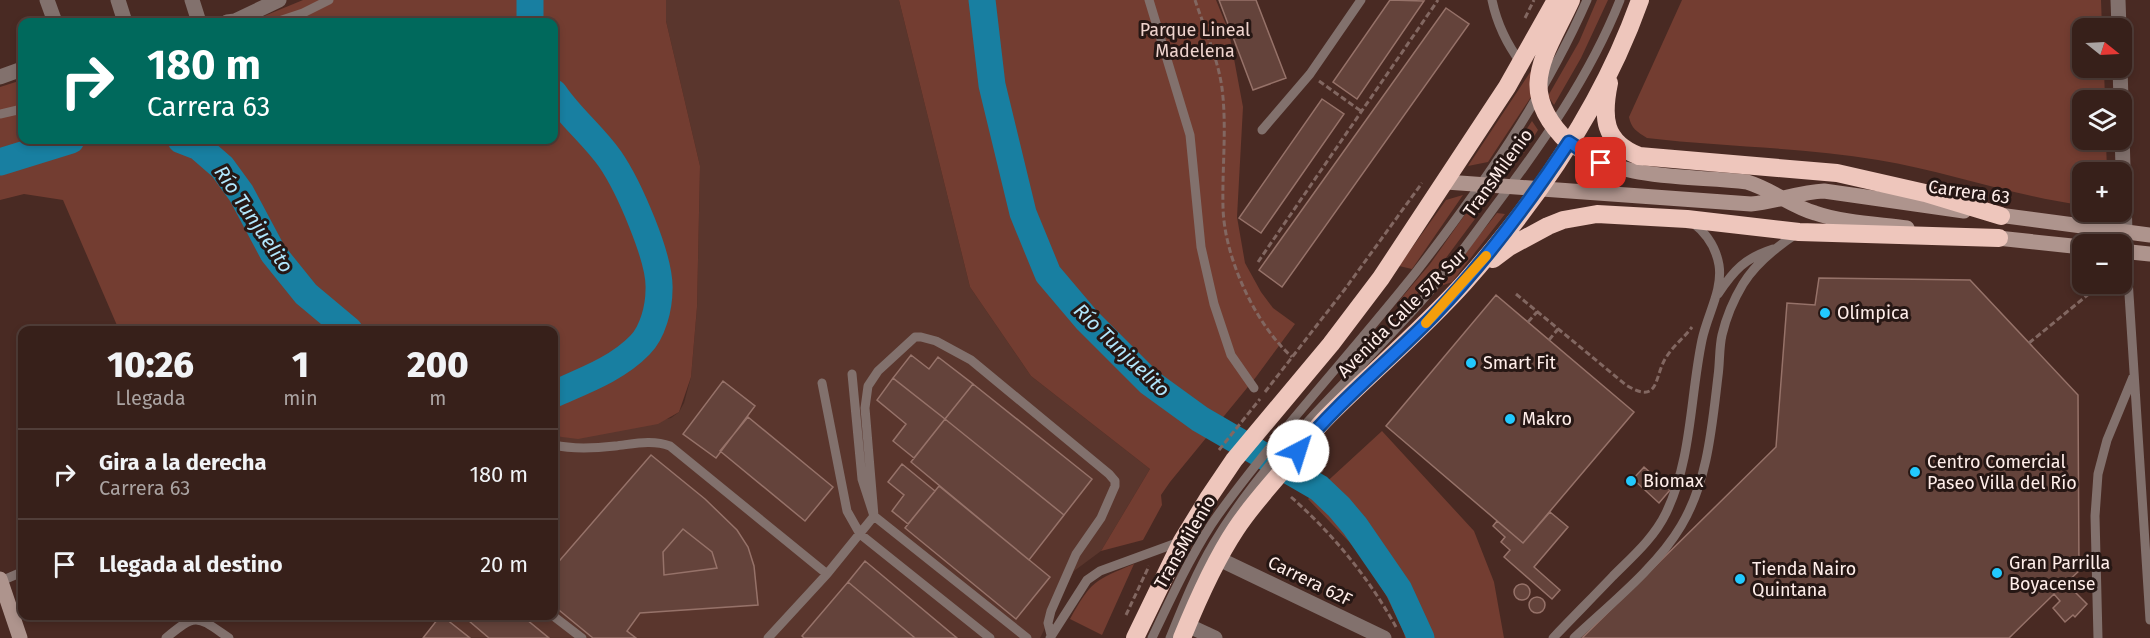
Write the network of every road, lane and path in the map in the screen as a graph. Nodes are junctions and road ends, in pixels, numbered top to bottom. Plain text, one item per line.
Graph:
1 (47, 0) edge
2 (118, 0) edge
3 (192, 0) edge
4 (279, 0) edge
5 (329, 0) edge
6 (1149, 0) edge
7 (1195, 0) edge
8 (1361, 0) edge
9 (1438, 0) edge
10 (1492, 0) edge
11 (1534, 0) edge
12 (1556, 0) edge
13 (1571, 0) edge
14 (1587, 0) edge
15 (1620, 0) edge
16 (1640, 0) edge
17 (2118, 0) edge
18 (54, 18) edge
19 (124, 18) edge
20 (198, 18) edge
21 (241, 18) edge
22 (288, 18) edge
23 (2119, 18) edge
24 (1525, 20) dead end
25 (1618, 54) junction
26 (1522, 64) junction
27 (18, 70) edge
28 (1310, 74) junction
29 (0, 77) edge
30 (1538, 95) junction
31 (18, 110) edge
32 (1361, 111) junction
33 (0, 114) edge
34 (1553, 126) junction
35 (1262, 130) dead end
36 (1569, 142) junction
37 (2122, 150) edge
38 (1424, 180) dead end
39 (1446, 182) junction
40 (1481, 183) junction
41 (1512, 185) junction
42 (1540, 188) junction
43 (1783, 198) junction
44 (2001, 216) junction
45 (1687, 219) junction
46 (1798, 232) junction
47 (2125, 232) junction
48 (2150, 235) edge
49 (1999, 238) junction
50 (2072, 246) edge
51 (1774, 249) junction
52 (2132, 252) edge
53 (2150, 254) edge
54 (1258, 262) dead end
55 (1468, 278) junction
56 (1516, 294) dead end
57 (2089, 294) edge
58 (2127, 294) edge
59 (1711, 307) junction
60 (1537, 312) junction
61 (1528, 322) dead end
62 (1693, 325) dead end
63 (1558, 329) junction
64 (1549, 340) dead end
65 (2029, 343) dead end
66 (1292, 357) junction
67 (852, 374) dead end
68 (2134, 375) junction
69 (822, 383) dead end
70 (1254, 388) dead end
71 (1307, 430) junction
72 (558, 445) edge
73 (1221, 447) dead end
74 (1264, 483) junction
75 (1291, 497) dead end
76 (874, 516) junction
77 (860, 534) junction
78 (1182, 541) junction
79 (1219, 559) junction
80 (18, 573) edge
81 (827, 574) junction
82 (0, 580) edge
83 (558, 620) edge
84 (2150, 620) edge
85 (1396, 628) dead end
86 (1184, 632) edge
87 (1050, 636) edge
88 (20, 638) edge
89 (166, 638) edge
90 (229, 638) edge
91 (582, 638) edge
92 (768, 638) edge
93 (990, 638) edge
94 (1027, 638) edge
95 (1135, 638) edge
96 (1152, 638) edge
97 (1170, 638) edge
98 (1215, 638) edge
99 (1384, 638) edge
100 (1553, 638) edge
101 (1574, 638) edge
102 (2098, 638) edge

1 - 18 street
2 - 19 street
3 - 20 street
4 - 21 street
5 - 22 lane
6 - 70 lane
7 - 66 path
8 - 28 lane
9 - 32 path
10 - 26 lane
11 - 24 path
12 - 26 highway, Avenida Calle 57R Sur
13 - 30 highway
14 - 30 lane, TransMilenio
15 - 34 lane, TransMilenio
16 - 25 highway, Avenida Calle 57R Sur
17 - 23 street
25 - 36 highway, Avenida Calle 57R Sur
25 - 44 highway
26 - 39 highway, Avenida Calle 57R Sur
27 - 29 street
28 - 32 path
28 - 35 lane
30 - 34 highway
30 - 40 lane, TransMilenio
31 - 33 lane
32 - 54 path
34 - 36 highway
34 - 41 lane, TransMilenio
36 - 42 highway, Avenida Calle 57R Sur
36 - 43 street
37 - 47 street
38 - 66 path
39 - 40 street, Carrera 63
39 - 78 highway, Avenida Calle 57R Sur
40 - 41 street, Carrera 63
40 - 96 lane, TransMilenio
41 - 42 street, Carrera 63
41 - 71 lane, TransMilenio
42 - 43 street, Carrera 63
42 - 55 highway, Avenida Calle 57R Sur
43 - 44 street, Carrera 63
43 - 49 street
44 - 47 street, Carrera 63
45 - 46 highway
45 - 55 highway
45 - 59 lane
46 - 49 highway
46 - 51 lane
47 - 48 street, Carrera 63
49 - 50 street
51 - 59 lane
51 - 101 lane
52 - 53 street
55 - 71 highway, Avenida Calle 57R Sur
56 - 60 path
57 - 65 path
58 - 68 lane
59 - 100 lane
60 - 61 path
60 - 63 path
62 - 63 path
63 - 64 path
66 - 73 path
67 - 76 lane
68 - 84 lane
68 - 102 lane
69 - 77 lane
71 - 74 highway, Avenida Calle 57R Sur
72 - 81 lane
74 - 79 highway, Avenida Calle 57R Sur
74 - 97 lane, TransMilenio
75 - 85 path
76 - 77 lane
76 - 87 lane
76 - 94 lane
77 - 81 lane
77 - 93 lane
78 - 87 lane
78 - 95 highway, Avenida Calle 57R Sur
79 - 86 highway, Avenida Calle 57R Sur
79 - 99 street, Carrera 62F
80 - 82 lane
81 - 92 lane
82 - 88 street
83 - 91 lane
86 - 98 street
89 - 90 lane

